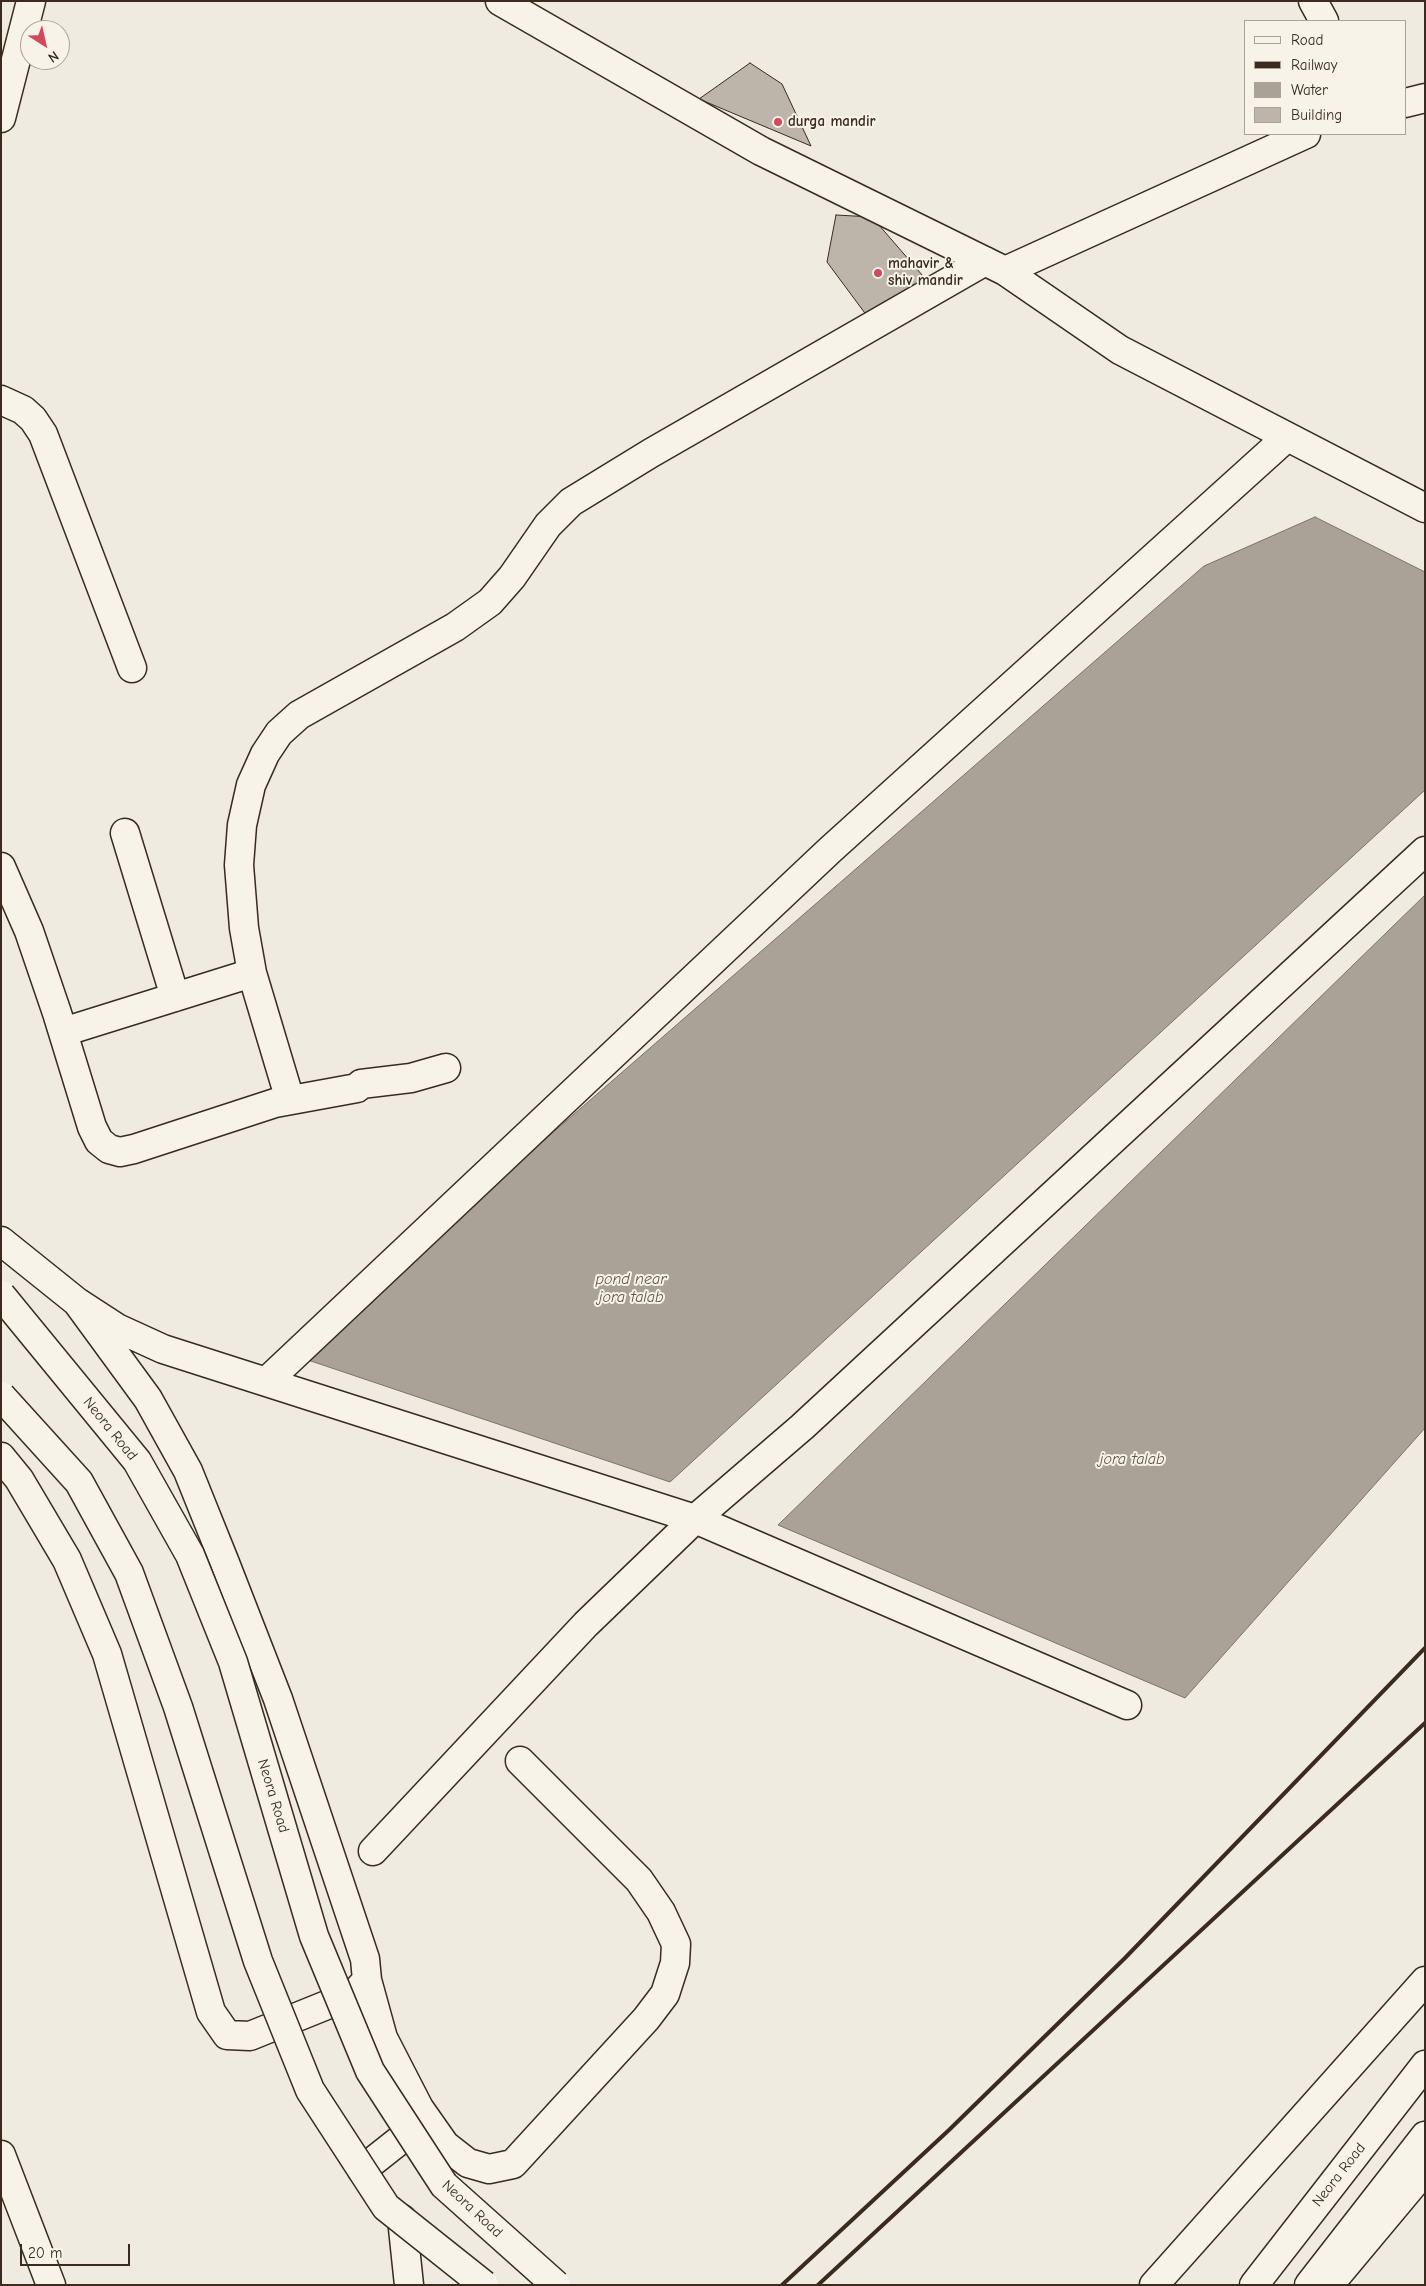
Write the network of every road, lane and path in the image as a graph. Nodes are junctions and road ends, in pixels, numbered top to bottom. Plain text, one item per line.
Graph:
1 (31, 1) edge
2 (500, 1) edge
3 (1313, 1) edge
4 (1323, 20) edge
5 (1425, 98) edge
6 (1406, 103) edge
7 (1, 118) edge
8 (1304, 135) edge
9 (995, 266) junction
10 (1, 400) edge
11 (1287, 437) junction
12 (1425, 508) edge
13 (132, 668) dead end
14 (125, 833) dead end
15 (1425, 851) edge
16 (1, 867) edge
17 (252, 973) junction
18 (175, 997) junction
19 (63, 1032) junction
20 (446, 1068) dead end
21 (290, 1100) junction
22 (1, 1241) edge
23 (1, 1295) edge
24 (77, 1302) junction
25 (266, 1381) junction
26 (1, 1396) edge
27 (1, 1458) edge
28 (695, 1519) junction
29 (1127, 1705) dead end
30 (520, 1761) dead end
31 (372, 1851) dead end
32 (367, 1980) junction
33 (1425, 1981) edge
34 (1425, 2065) edge
35 (410, 2132) junction
36 (1425, 2136) edge
37 (1, 2155) edge
38 (362, 2170) junction
39 (1425, 2170) edge
40 (402, 2219) junction
41 (51, 2285) edge
42 (409, 2285) edge
43 (484, 2285) edge
44 (556, 2285) edge
45 (1154, 2285) edge
46 (1254, 2285) edge
47 (1309, 2285) edge
48 (1329, 2285) edge

1 - 7 main road
2 - 9 main road
3 - 4 main road
5 - 6 main road
8 - 9 main road
9 - 11 main road
9 - 17 main road
10 - 13 main road
11 - 12 main road
11 - 25 main road
14 - 18 main road
15 - 28 main road
16 - 19 main road
17 - 18 main road
17 - 21 main road
18 - 19 main road
19 - 21 main road
20 - 21 main road
22 - 24 main road
23 - 35 main road, Neora Road, bridge
24 - 25 main road
24 - 32 main road
25 - 28 main road
26 - 38 main road, bridge
27 - 32 main road
28 - 29 main road
28 - 31 main road
30 - 32 main road
33 - 45 main road
34 - 46 main road, Neora Road
35 - 38 main road
35 - 44 main road, Neora Road, bridge
36 - 47 main road
37 - 41 main road
38 - 40 main road, bridge
39 - 48 main road
40 - 42 main road
40 - 43 main road, bridge

